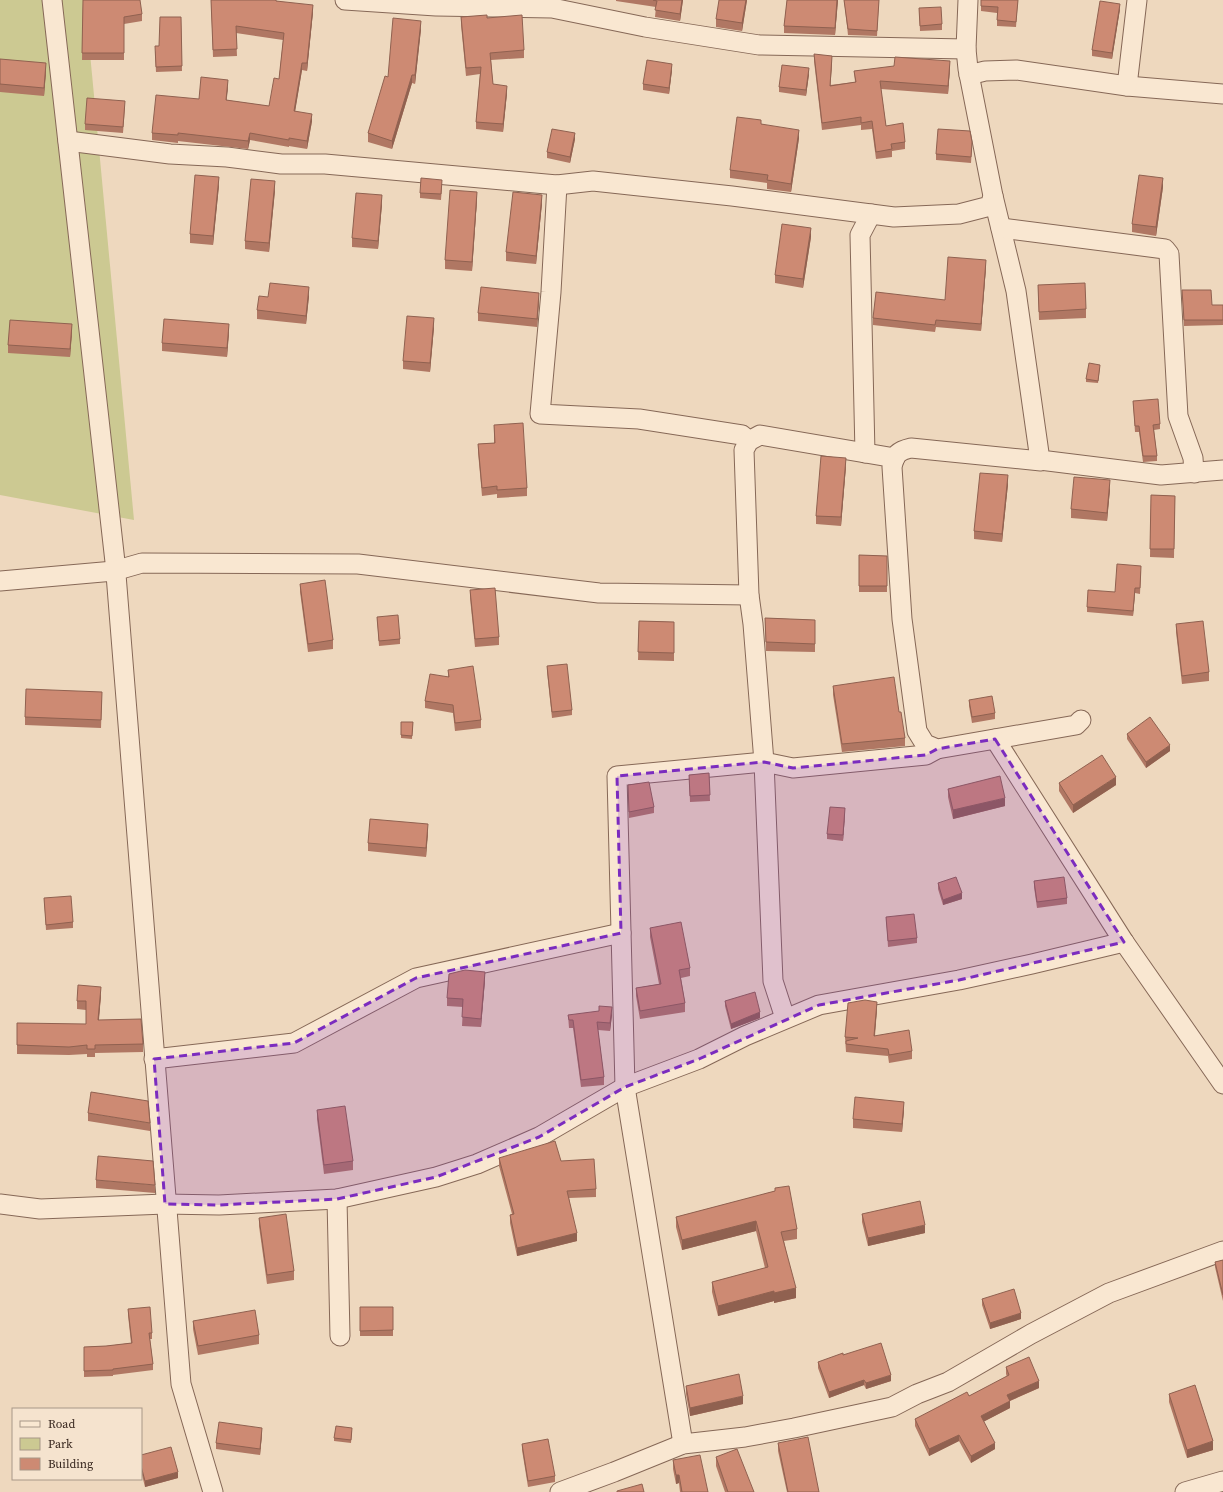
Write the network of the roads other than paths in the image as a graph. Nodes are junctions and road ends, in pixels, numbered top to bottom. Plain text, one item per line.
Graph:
1 (52, 0) edge
2 (345, 0) edge
3 (968, 0) edge
4 (1137, 0) edge
5 (966, 49) junction
6 (969, 75) junction
7 (1127, 86) junction
8 (1223, 94) edge
9 (68, 142) junction
10 (556, 185) junction
11 (993, 196) junction
12 (871, 214) junction
13 (1001, 228) junction
14 (749, 441) junction
15 (865, 453) junction
16 (895, 458) junction
17 (1041, 461) junction
18 (1223, 470) edge
19 (1194, 473) junction
20 (114, 571) junction
21 (0, 581) edge
22 (749, 595) junction
23 (1081, 720) dead end
24 (995, 739) junction
25 (937, 749) junction
26 (764, 762) junction
27 (621, 933) junction
28 (1124, 942) junction
29 (785, 1018) junction
30 (154, 1059) junction
31 (1223, 1084) edge
32 (625, 1087) junction
33 (337, 1199) junction
34 (0, 1204) edge
35 (166, 1204) junction
36 (1223, 1251) edge
37 (340, 1336) dead end
38 (683, 1444) junction
39 (1223, 1481) edge
40 (213, 1492) edge
41 (560, 1492) edge
42 (1185, 1492) edge

1 - 9 street
2 - 5 street
3 - 5 street
4 - 7 street
5 - 6 street
6 - 7 street
6 - 11 street
7 - 8 street
9 - 10 street
9 - 20 street
10 - 12 street
10 - 14 street
11 - 12 street
11 - 13 street
12 - 15 street
13 - 17 street
13 - 19 street
14 - 15 street
14 - 22 street
15 - 16 street
16 - 17 street
16 - 25 street
17 - 19 street
18 - 19 street
20 - 21 street
20 - 22 street
20 - 30 street
22 - 26 street
23 - 24 street
24 - 25 street
24 - 28 street
25 - 26 street
26 - 27 street
26 - 29 street
27 - 30 street
27 - 32 street
28 - 29 street
28 - 31 street
29 - 32 street
30 - 35 street
32 - 33 street
32 - 38 street
33 - 35 street
33 - 37 street
34 - 35 street
35 - 40 street
36 - 38 street
38 - 41 street
39 - 42 street

